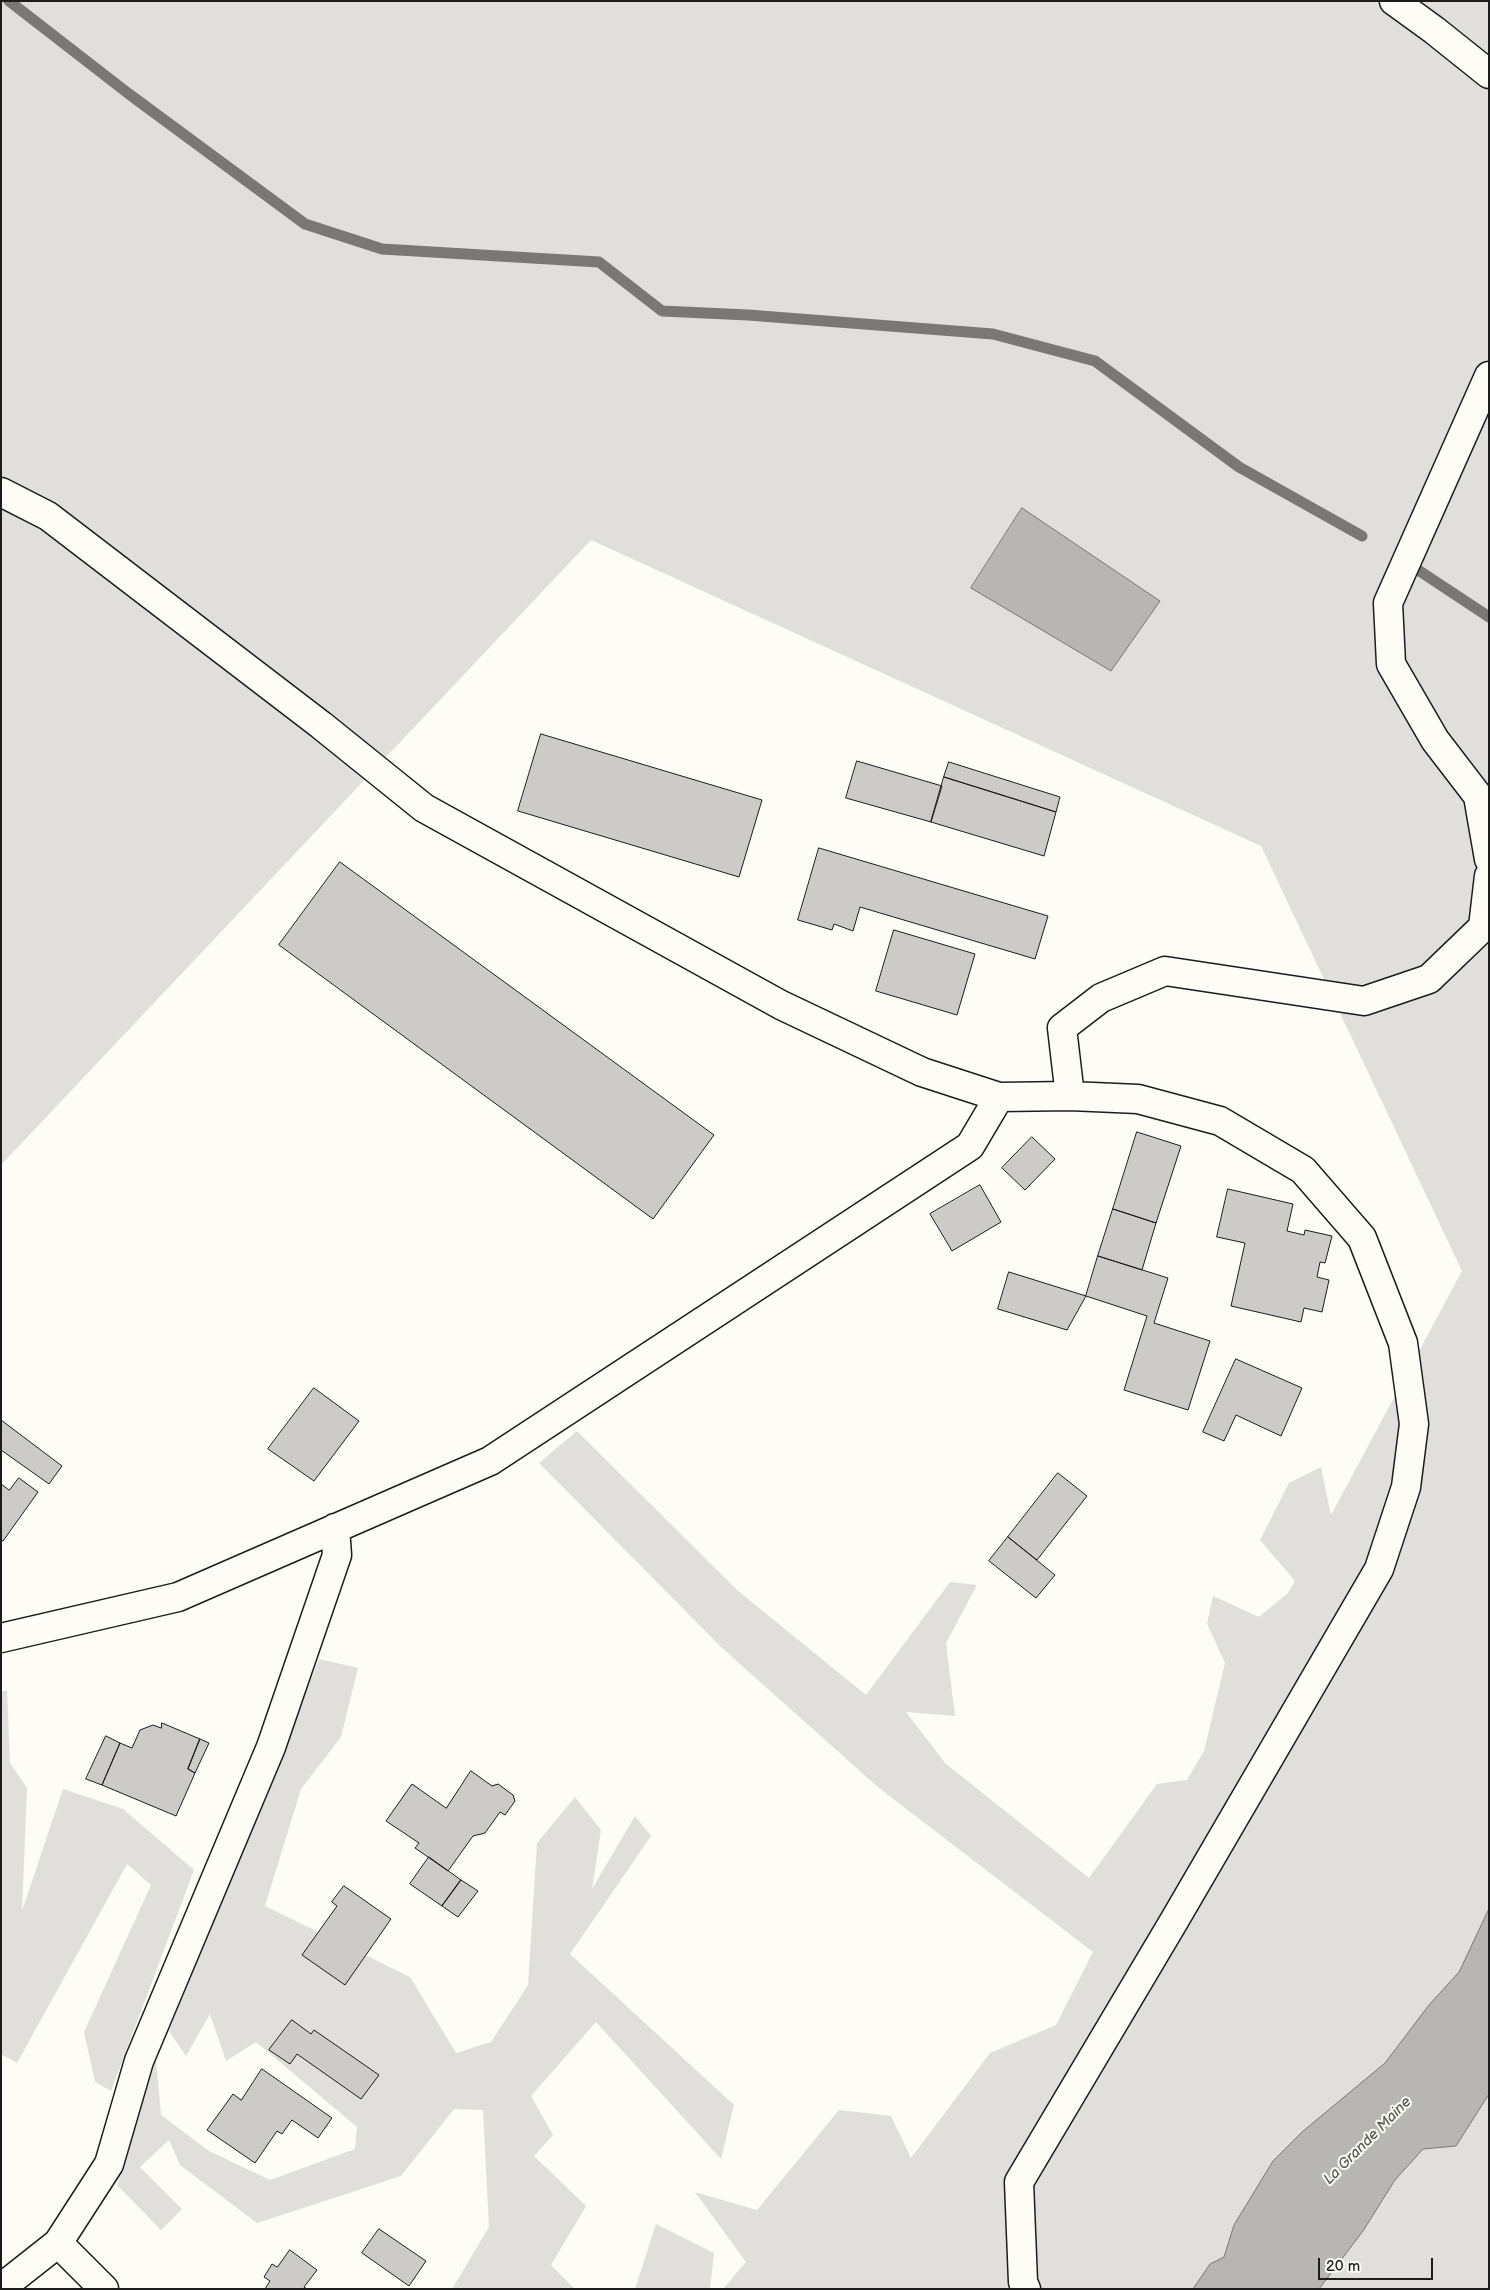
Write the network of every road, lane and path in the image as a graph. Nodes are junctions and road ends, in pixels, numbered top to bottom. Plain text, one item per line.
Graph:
1 (1394, 1) edge
2 (1489, 74) edge
3 (1489, 376) edge
4 (1, 492) edge
5 (1489, 859) edge
6 (1489, 876) edge
7 (999, 1096) junction
8 (1070, 1096) junction
9 (335, 1528) junction
10 (1, 1638) edge
11 (58, 2243) junction
12 (1, 2288) edge
13 (104, 2289) edge
14 (1026, 2289) edge

1 - 2 street
3 - 5 street
4 - 7 street
6 - 8 street
7 - 8 street
7 - 9 street
8 - 14 street
9 - 10 street
9 - 11 street
11 - 12 street
11 - 13 street

